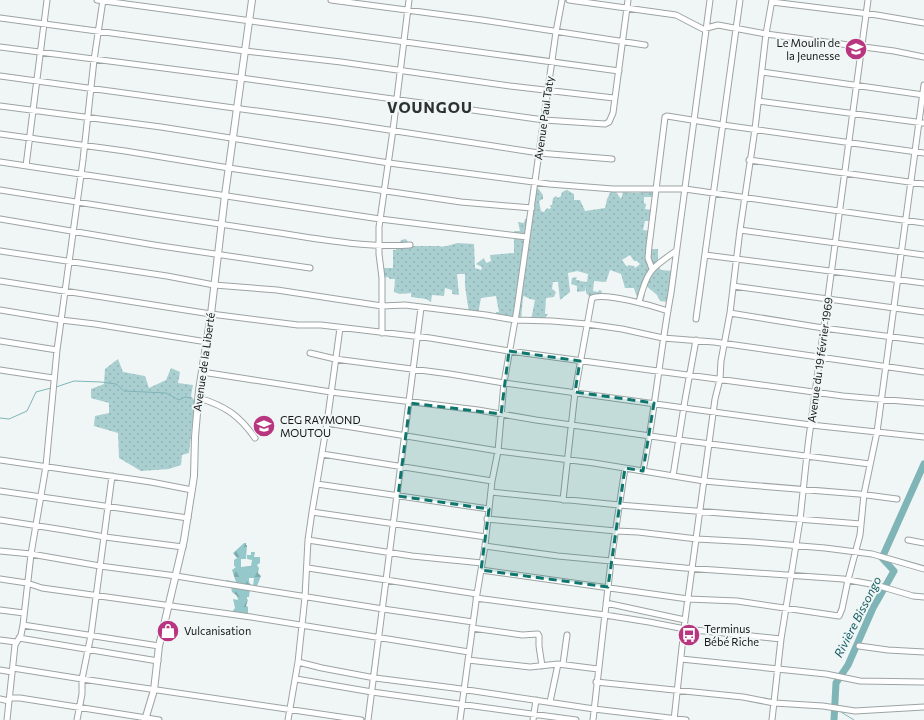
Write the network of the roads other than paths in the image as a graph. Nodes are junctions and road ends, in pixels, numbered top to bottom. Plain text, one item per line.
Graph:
1 (47, 0) edge
2 (101, 0) edge
3 (252, 0) edge
4 (331, 0) edge
5 (409, 0) edge
6 (562, 0) edge
7 (569, 0) edge
8 (628, 0) edge
9 (710, 0) edge
10 (740, 0) edge
11 (868, 0) edge
12 (772, 1) edge
13 (627, 9) junction
14 (407, 10) junction
15 (866, 14) junction
16 (0, 18) edge
17 (248, 21) junction
18 (924, 23) edge
19 (44, 24) junction
20 (706, 28) junction
21 (736, 29) junction
22 (99, 31) junction
23 (556, 32) junction
24 (766, 34) junction
25 (403, 41) junction
26 (623, 42) junction
27 (645, 45) dead end
28 (862, 46) junction
29 (0, 47) edge
30 (245, 51) junction
31 (41, 53) junction
32 (924, 57) edge
33 (94, 60) junction
34 (552, 63) junction
35 (400, 71) junction
36 (619, 71) junction
37 (762, 72) junction
38 (0, 76) edge
39 (241, 78) junction
40 (37, 81) junction
41 (924, 85) edge
42 (856, 86) junction
43 (91, 88) junction
44 (548, 90) junction
45 (924, 95) edge
46 (614, 98) junction
47 (396, 100) junction
48 (758, 101) junction
49 (0, 106) edge
50 (237, 108) junction
51 (33, 110) junction
52 (852, 113) junction
53 (88, 117) junction
54 (544, 120) junction
55 (694, 121) junction
56 (922, 123) edge
57 (723, 125) junction
58 (755, 129) junction
59 (393, 130) junction
60 (0, 134) edge
61 (29, 138) junction
62 (233, 138) junction
63 (848, 142) junction
64 (84, 145) junction
65 (916, 152) junction
66 (539, 153) junction
67 (924, 153) edge
68 (612, 159) dead end
69 (749, 160) junction
70 (0, 162) edge
71 (389, 163) junction
72 (26, 166) junction
73 (229, 168) junction
74 (845, 172) junction
75 (81, 173) junction
76 (535, 181) junction
77 (910, 181) junction
78 (924, 184) edge
79 (656, 189) junction
80 (684, 189) junction
81 (0, 190) edge
82 (384, 190) junction
83 (712, 194) junction
84 (225, 195) junction
85 (745, 199) junction
86 (77, 201) junction
87 (532, 208) junction
88 (839, 210) junction
89 (0, 219) edge
90 (380, 219) junction
91 (906, 220) junction
92 (924, 223) edge
93 (221, 225) junction
94 (740, 230) junction
95 (73, 231) junction
96 (527, 237) junction
97 (835, 242) junction
98 (410, 245) dead end
99 (379, 246) junction
100 (0, 251) edge
101 (676, 251) junction
102 (901, 252) junction
103 (218, 253) junction
104 (705, 255) junction
105 (924, 255) edge
106 (736, 259) junction
107 (68, 261) junction
108 (310, 268) dead end
109 (652, 269) junction
110 (832, 271) junction
111 (898, 280) junction
112 (0, 281) edge
113 (924, 283) edge
114 (214, 285) junction
115 (733, 286) junction
116 (64, 291) junction
117 (828, 300) junction
118 (639, 302) junction
119 (382, 306) junction
120 (421, 308) junction
121 (893, 308) junction
122 (0, 310) edge
123 (668, 311) junction
124 (924, 312) edge
125 (730, 313) junction
126 (211, 314) junction
127 (696, 319) dead end
128 (61, 320) junction
129 (515, 320) junction
130 (587, 324) junction
131 (340, 328) junction
132 (823, 328) junction
133 (382, 333) junction
134 (890, 336) junction
135 (418, 337) junction
136 (663, 338) junction
137 (696, 340) junction
138 (0, 341) edge
139 (924, 341) edge
140 (207, 342) junction
141 (725, 344) junction
142 (56, 350) junction
143 (509, 351) junction
144 (310, 353) dead end
145 (819, 358) junction
146 (335, 359) junction
147 (580, 361) junction
148 (885, 367) junction
149 (414, 369) junction
150 (0, 370) edge
151 (658, 371) junction
152 (202, 372) junction
153 (924, 372) edge
154 (690, 375) junction
155 (53, 378) junction
156 (720, 379) junction
157 (504, 383) junction
158 (331, 392) junction
159 (575, 392) junction
160 (815, 392) junction
161 (199, 398) junction
162 (882, 400) junction
163 (410, 403) junction
164 (654, 403) junction
165 (924, 403) edge
166 (684, 408) junction
167 (714, 412) junction
168 (501, 414) junction
169 (327, 423) junction
170 (572, 425) junction
171 (811, 425) junction
172 (877, 432) junction
173 (405, 435) junction
174 (650, 435) junction
175 (924, 437) edge
176 (255, 438) dead end
177 (679, 440) junction
178 (710, 444) junction
179 (498, 451) junction
180 (322, 454) junction
181 (806, 457) junction
182 (568, 459) junction
183 (0, 460) edge
184 (870, 464) junction
185 (46, 466) junction
186 (401, 466) junction
187 (625, 468) junction
188 (644, 471) junction
189 (112, 476) junction
190 (673, 476) junction
191 (492, 481) junction
192 (704, 481) junction
193 (317, 484) junction
194 (0, 490) edge
195 (192, 490) junction
196 (804, 490) junction
197 (491, 492) junction
198 (864, 494) junction
199 (398, 496) junction
200 (41, 497) junction
201 (897, 499) dead end
202 (564, 500) junction
203 (619, 505) junction
204 (108, 506) junction
205 (488, 509) junction
206 (700, 511) junction
207 (312, 512) junction
208 (188, 518) junction
209 (487, 519) junction
210 (0, 520) edge
211 (800, 520) junction
212 (394, 524) junction
213 (861, 524) junction
214 (37, 526) junction
215 (616, 531) junction
216 (486, 537) junction
217 (105, 538) junction
218 (697, 539) junction
219 (308, 540) junction
220 (908, 540) dead end
221 (924, 543) edge
222 (485, 546) junction
223 (796, 546) junction
224 (183, 547) junction
225 (0, 551) edge
226 (390, 552) junction
227 (855, 552) junction
228 (31, 554) junction
229 (611, 561) junction
230 (482, 564) junction
231 (100, 566) junction
232 (308, 568) junction
233 (693, 568) junction
234 (924, 569) edge
235 (481, 570) junction
236 (792, 575) junction
237 (176, 576) junction
238 (0, 579) edge
239 (386, 580) junction
240 (848, 580) junction
241 (27, 583) junction
242 (608, 587) junction
243 (96, 595) junction
244 (476, 596) junction
245 (305, 597) junction
246 (924, 598) edge
247 (688, 599) junction
248 (606, 603) junction
249 (169, 605) junction
250 (786, 608) junction
251 (383, 609) junction
252 (0, 610) edge
253 (24, 613) junction
254 (604, 615) junction
255 (685, 620) junction
256 (473, 622) junction
257 (23, 625) junction
258 (302, 625) junction
259 (472, 628) junction
260 (684, 629) junction
261 (91, 635) junction
262 (567, 635) dead end
263 (378, 637) junction
264 (781, 639) junction
265 (0, 640) edge
266 (17, 640) junction
267 (159, 646) junction
268 (859, 646) dead end
269 (88, 650) junction
270 (469, 652) junction
271 (924, 652) edge
272 (681, 659) junction
273 (468, 660) junction
274 (158, 661) junction
275 (298, 662) junction
276 (560, 664) junction
277 (542, 666) junction
278 (598, 669) junction
279 (0, 670) edge
280 (13, 670) junction
281 (777, 670) junction
282 (374, 678) junction
283 (82, 679) junction
284 (296, 679) junction
285 (596, 682) junction
286 (924, 682) edge
287 (154, 690) junction
288 (464, 690) junction
289 (677, 690) junction
290 (372, 692) junction
291 (0, 699) edge
292 (9, 699) junction
293 (536, 700) junction
294 (550, 702) junction
295 (774, 703) junction
296 (461, 705) junction
297 (924, 707) edge
298 (79, 708) junction
299 (594, 709) junction
300 (290, 710) junction
301 (533, 717) edge
302 (145, 719) edge
303 (675, 719) edge
304 (7, 720) edge
305 (77, 720) edge
306 (159, 720) edge
307 (288, 720) edge
308 (361, 720) edge
309 (368, 720) edge
310 (460, 720) edge
311 (576, 720) edge
312 (593, 720) edge
313 (686, 720) edge
314 (772, 720) edge

1 - 19 street
2 - 17 street
2 - 22 street
3 - 17 street, Avenue de la Liberté
4 - 14 street
5 - 14 street
6 - 23 street, Avenue Paul Taty
7 - 13 street
8 - 13 street
9 - 20 street
10 - 21 street
11 - 15 street, Avenue du 19 février 1969
12 - 15 street
12 - 24 street
13 - 20 street
13 - 26 street
14 - 23 street
14 - 25 street
15 - 18 street
15 - 28 street, Avenue du 19 février 1969
16 - 19 street
17 - 25 street
17 - 30 street, Avenue de la Liberté
19 - 22 street
19 - 31 street
20 - 21 street
20 - 55 street
21 - 24 street
21 - 57 street
22 - 30 street
22 - 33 street
23 - 26 street
23 - 34 street, Avenue Paul Taty
24 - 28 street
24 - 37 street
25 - 34 street
25 - 35 street
26 - 27 street
26 - 36 street
28 - 32 street
28 - 42 street, Avenue du 19 février 1969
29 - 31 street
30 - 35 street
30 - 39 street, Avenue de la Liberté
31 - 33 street
31 - 40 street
33 - 39 street
33 - 43 street
34 - 36 street
34 - 44 street, Avenue Paul Taty
35 - 44 street
35 - 47 street
36 - 46 street
37 - 42 street
37 - 48 street
38 - 40 street
39 - 47 street
39 - 50 street, Avenue de la Liberté
40 - 43 street
40 - 51 street
41 - 45 street
42 - 45 street
42 - 52 street, Avenue du 19 février 1969
43 - 50 street
43 - 53 street
44 - 46 street
44 - 54 street, Avenue Paul Taty
45 - 56 street
46 - 54 street
47 - 54 street
47 - 59 street
48 - 52 street
48 - 58 street
49 - 51 street
50 - 59 street
50 - 62 street, Avenue de la Liberté
51 - 53 street
51 - 61 street
52 - 56 street
52 - 63 street, Avenue du 19 février 1969
53 - 62 street
53 - 64 street
54 - 66 street, Avenue Paul Taty
55 - 57 street
55 - 79 street
55 - 80 street
56 - 65 street
57 - 58 street
57 - 83 street
58 - 63 street
58 - 69 street
59 - 66 street
59 - 71 street
60 - 61 street
61 - 64 street
61 - 72 street
62 - 71 street
62 - 73 street, Avenue de la Liberté
63 - 65 street
63 - 74 street, Avenue du 19 février 1969
64 - 73 street
64 - 75 street
65 - 67 street
65 - 77 street
66 - 68 street
66 - 76 street, Avenue Paul Taty
69 - 74 street
69 - 85 street
70 - 72 street
71 - 76 street
71 - 82 street
72 - 75 street
73 - 82 street
73 - 84 street, Avenue de la Liberté
74 - 77 street
74 - 88 street, Avenue du 19 février 1969
75 - 84 street
75 - 86 street
76 - 79 street
76 - 87 street, Avenue Paul Taty
77 - 78 street
77 - 91 street
79 - 80 street
79 - 109 street
80 - 83 street
80 - 101 street
81 - 86 street
82 - 87 street
82 - 90 street
83 - 85 street
83 - 104 street
84 - 90 street
84 - 93 street, Avenue de la Liberté
85 - 88 street
85 - 94 street
86 - 93 street
86 - 95 street
87 - 96 street, Avenue Paul Taty
88 - 91 street
88 - 97 street, Avenue du 19 février 1969
89 - 95 street
90 - 96 street
90 - 99 street
91 - 92 street
91 - 102 street
93 - 99 street
93 - 103 street, Avenue de la Liberté
94 - 97 street
94 - 106 street
95 - 103 street
95 - 107 street
96 - 129 street, Avenue Paul Taty
97 - 102 street
97 - 110 street, Avenue du 19 février 1969
98 - 99 street
99 - 119 street
100 - 107 street
101 - 109 street
101 - 123 street
102 - 105 street
102 - 111 street
103 - 108 street
103 - 114 street, Avenue de la Liberté
104 - 106 street
104 - 127 street
106 - 110 street
106 - 115 street
107 - 114 street
107 - 116 street
109 - 118 street
110 - 111 street
110 - 117 street, Avenue du 19 février 1969
111 - 113 street
111 - 121 street
112 - 116 street
114 - 119 street
114 - 126 street, Avenue de la Liberté
115 - 117 street
115 - 125 street
116 - 126 street
116 - 128 street
117 - 121 street
117 - 132 street, Avenue du 19 février 1969
118 - 123 street
118 - 130 street
119 - 120 street
119 - 133 street
120 - 129 street
120 - 135 street
121 - 124 street
121 - 134 street
122 - 128 street
123 - 136 street
125 - 132 street
125 - 141 street
126 - 131 street
126 - 140 street, Avenue de la Liberté
128 - 140 street
128 - 142 street
129 - 130 street
129 - 143 street, Avenue Paul Taty
130 - 136 street
130 - 147 street
131 - 133 street
131 - 146 street
132 - 134 street
132 - 145 street, Avenue du 19 février 1969
133 - 135 street
134 - 139 street
134 - 148 street
135 - 143 street
135 - 149 street
136 - 137 street
136 - 151 street
137 - 141 street
137 - 154 street
138 - 142 street
140 - 152 street, Avenue de la Liberté
141 - 145 street
141 - 156 street
142 - 155 street
143 - 147 street
143 - 157 street, Avenue Paul Taty
144 - 146 street
145 - 148 street
145 - 160 street, Avenue du 19 février 1969
146 - 149 street
146 - 158 street
147 - 151 street
147 - 159 street
148 - 153 street
148 - 162 street
149 - 157 street
149 - 163 street
150 - 155 street
151 - 154 street
151 - 164 street
152 - 158 street
152 - 161 street, Avenue de la Liberté
154 - 156 street
154 - 166 street
155 - 185 street
156 - 160 street
156 - 167 street
157 - 159 street
157 - 168 street, Avenue Paul Taty
158 - 163 street
158 - 169 street
159 - 164 street
159 - 170 street
160 - 162 street
160 - 171 street, Avenue du 19 février 1969
161 - 176 street
161 - 195 street, Avenue de la Liberté
162 - 165 street
162 - 172 street
163 - 168 street
163 - 173 street
164 - 166 street
164 - 174 street
166 - 167 street
166 - 177 street
167 - 171 street
167 - 178 street
168 - 170 street
168 - 179 street, Avenue Paul Taty
169 - 173 street
169 - 180 street
170 - 174 street
170 - 182 street
171 - 172 street
171 - 181 street, Avenue du 19 février 1969
172 - 175 street
172 - 184 street
173 - 179 street
173 - 186 street
174 - 177 street
174 - 188 street
177 - 178 street
177 - 190 street
178 - 181 street
178 - 192 street
179 - 182 street
179 - 191 street, Avenue Paul Taty
180 - 186 street
180 - 193 street
181 - 184 street
181 - 196 street, Avenue du 19 février 1969
182 - 187 street
182 - 202 street
183 - 185 street
184 - 198 street
185 - 189 street
185 - 200 street
186 - 191 street
186 - 199 street
187 - 188 street
187 - 203 street
188 - 190 street
189 - 195 street
189 - 204 street
190 - 192 street
191 - 197 street, Avenue Paul Taty
192 - 196 street
192 - 206 street
193 - 199 street
193 - 207 street
194 - 200 street
195 - 208 street, Avenue de la Liberté
196 - 198 street
196 - 211 street, Avenue du 19 février 1969
197 - 202 street
197 - 205 street, Avenue Paul Taty
198 - 201 street
198 - 213 street
199 - 205 street
199 - 212 street
200 - 204 street
200 - 214 street
202 - 203 street
203 - 206 street
203 - 215 street
204 - 208 street
204 - 217 street
205 - 209 street, Avenue Paul Taty
206 - 211 street
206 - 218 street
207 - 212 street
207 - 219 street
208 - 224 street, Avenue de la Liberté
209 - 215 street
209 - 216 street, Avenue Paul Taty
210 - 214 street
211 - 213 street
211 - 223 street, Avenue du 19 février 1969
212 - 216 street
212 - 226 street
213 - 227 street
214 - 217 street
214 - 228 street
215 - 218 street
215 - 229 street
216 - 222 street, Avenue Paul Taty
217 - 224 street
217 - 231 street
218 - 223 street
218 - 233 street
219 - 226 street
219 - 232 street
220 - 221 street
222 - 229 street
222 - 230 street, Avenue Paul Taty
223 - 227 street
223 - 236 street, Avenue du 19 février 1969
224 - 237 street, Avenue de la Liberté
225 - 228 street
226 - 230 street
226 - 239 street
227 - 234 street
227 - 240 street
228 - 231 street
228 - 241 street
229 - 233 street
229 - 242 street
230 - 235 street, Avenue Paul Taty
231 - 237 street
231 - 243 street
232 - 239 street
232 - 245 street
233 - 236 street
233 - 247 street
235 - 242 street
235 - 244 street, Avenue Paul Taty
236 - 240 street
236 - 250 street, Avenue du 19 février 1969
237 - 245 street
237 - 249 street, Avenue de la Liberté
238 - 241 street
239 - 244 street
239 - 251 street
240 - 246 street
240 - 250 street
241 - 243 street
241 - 253 street
242 - 247 street
242 - 248 street
243 - 249 street
243 - 261 street
244 - 254 street
244 - 256 street, Avenue Paul Taty
245 - 251 street
245 - 258 street
247 - 250 street
247 - 255 street
248 - 254 street
248 - 255 street
249 - 258 street
249 - 267 street, Avenue de la Liberté
250 - 264 street, Avenue du 19 février 1969
251 - 256 street
251 - 263 street
252 - 253 street
253 - 257 street
254 - 260 street
254 - 278 street
255 - 260 street
256 - 259 street, Avenue Paul Taty
257 - 261 street
257 - 266 street
258 - 263 street
258 - 275 street
259 - 270 street, Avenue Paul Taty
259 - 277 street
260 - 264 street
260 - 272 street
261 - 267 street
261 - 269 street
262 - 276 street
263 - 270 street
263 - 282 street
264 - 281 street, Avenue du 19 février 1969
265 - 266 street
266 - 269 street
266 - 280 street
267 - 274 street, Avenue de la Liberté
268 - 271 street
269 - 274 street
269 - 283 street
270 - 273 street, Avenue Paul Taty
272 - 281 street
272 - 289 street
273 - 277 street
273 - 288 street, Avenue Paul Taty
274 - 287 street, Avenue de la Liberté
275 - 282 street
275 - 284 street
276 - 277 street
276 - 278 street
276 - 294 street
278 - 285 street
279 - 280 street
280 - 283 street
280 - 292 street
281 - 286 street
281 - 295 street, Avenue du 19 février 1969
282 - 288 street
282 - 290 street
283 - 287 street
283 - 298 street
284 - 290 street
284 - 300 street
285 - 289 street
285 - 299 street
287 - 300 street
287 - 302 street, Avenue de la Liberté
288 - 293 street
288 - 296 street, Avenue Paul Taty
289 - 295 street
289 - 303 street
290 - 296 street
290 - 309 street
291 - 292 street
292 - 298 street
292 - 304 street
293 - 294 street
293 - 301 street
294 - 299 street
295 - 297 street
295 - 314 street, Avenue du 19 février 1969
296 - 301 street
296 - 310 street, Avenue Paul Taty
298 - 302 street
298 - 305 street
299 - 303 street
299 - 312 street
300 - 307 street
300 - 308 street
301 - 311 street
302 - 306 street
303 - 313 street

